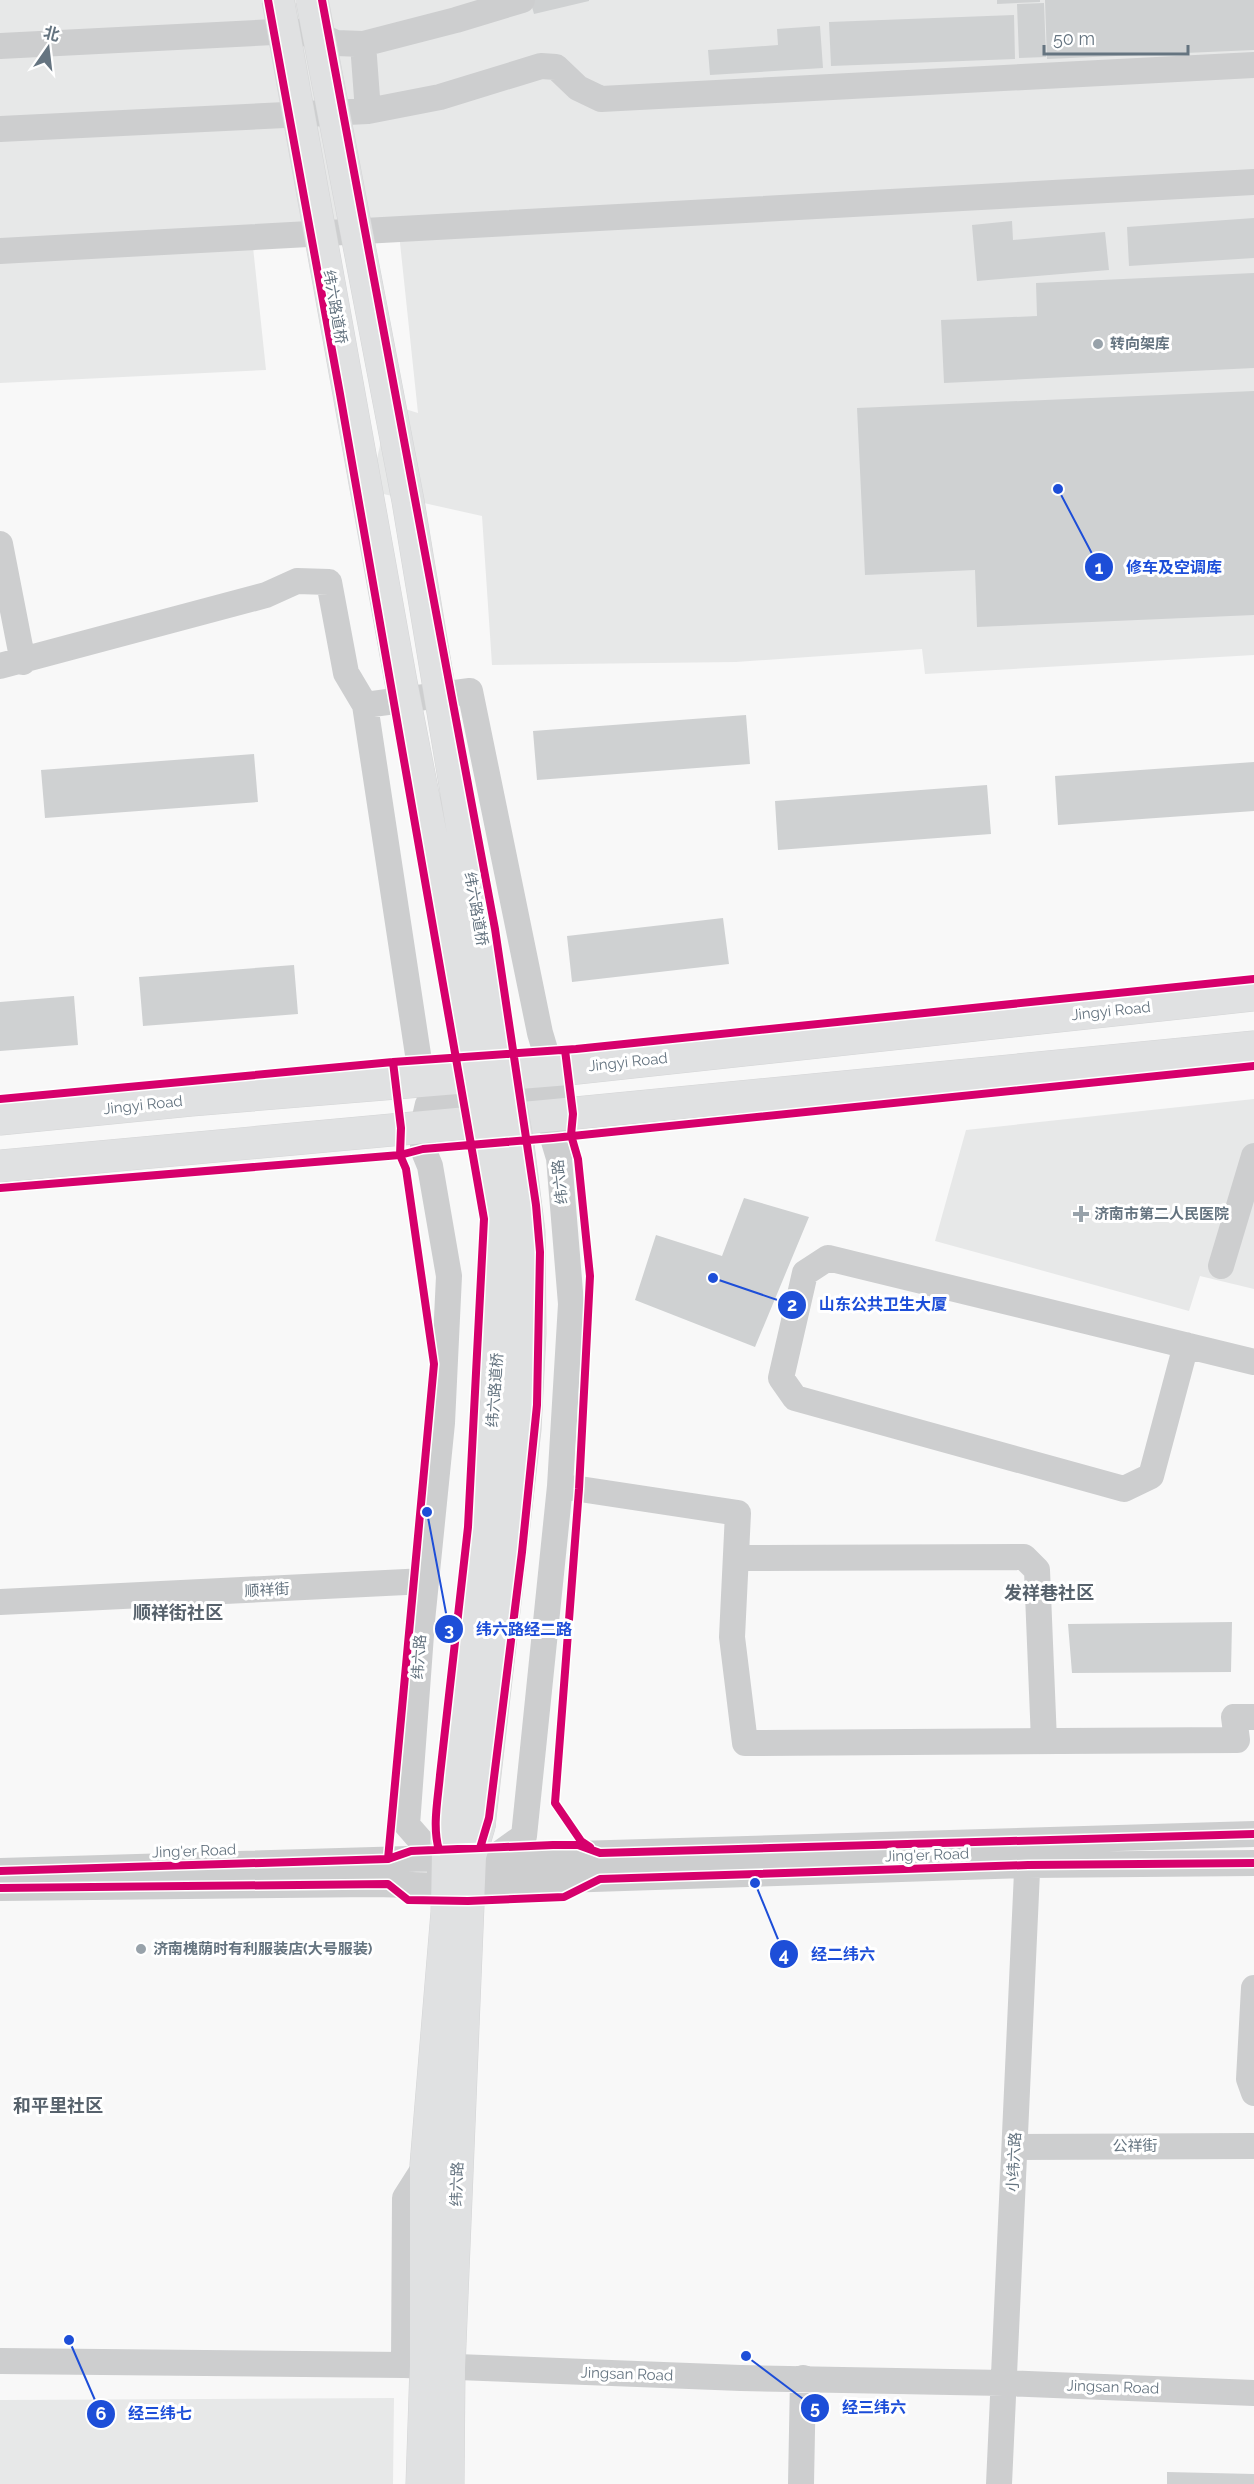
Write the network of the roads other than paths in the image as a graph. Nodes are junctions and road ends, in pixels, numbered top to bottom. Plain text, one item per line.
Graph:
1 (278, 0) edge
2 (312, 0) edge
3 (522, 0) edge
4 (453, 10) edge
5 (363, 44) junction
6 (0, 46) edge
7 (1254, 65) edge
8 (368, 111) junction
9 (0, 129) edge
10 (1254, 182) edge
11 (0, 251) edge
12 (0, 544) edge
13 (11, 664) edge
14 (365, 705) junction
15 (1254, 995) edge
16 (1254, 1047) edge
17 (551, 1070) junction
18 (422, 1081) junction
19 (555, 1115) junction
20 (0, 1119) edge
21 (423, 1126) junction
22 (1254, 1156) edge
23 (0, 1166) edge
24 (1221, 1266) dead end
25 (1186, 1345) junction
26 (1254, 1362) edge
27 (561, 1486) junction
28 (736, 1558) junction
29 (426, 1581) junction
30 (0, 1602) edge
31 (1254, 1717) edge
32 (1044, 1741) junction
33 (448, 1825) joint
34 (479, 1826) joint
35 (1254, 1834) edge
36 (1028, 1853) junction
37 (1254, 1863) edge
38 (461, 1866) junction
39 (0, 1870) edge
40 (0, 1888) edge
41 (1254, 1988) edge
42 (1254, 2093) edge
43 (1254, 2146) edge
44 (1015, 2147) junction
45 (0, 2361) edge
46 (427, 2366) junction
47 (803, 2378) junction
48 (1004, 2382) junction
49 (1254, 2393) edge
50 (422, 2484) edge
51 (448, 2484) edge
52 (801, 2484) edge
53 (999, 2484) edge

1 - 33 main road, 纬六路道桥, bridge
2 - 34 main road, 纬六路道桥, bridge
3 - 4 street
4 - 5 street
5 - 6 street
5 - 8 street
7 - 8 street
8 - 9 street
10 - 11 street
12 - 13 street
13 - 14 street
14 - 17 street, 纬六路
14 - 18 street
15 - 17 main road, Jingyi Road
16 - 19 main road
17 - 18 main road, Jingyi Road
17 - 19 street, 纬六路
17 - 21 street
18 - 20 main road, Jingyi Road
19 - 21 main road
19 - 27 street, 纬六路
21 - 23 main road
21 - 29 street, 纬六路
22 - 24 street
25 - 25 street
25 - 26 street
27 - 28 street
27 - 38 street, 纬六路
28 - 32 street
28 - 32 street
29 - 30 street, 顺祥街
29 - 38 street, 纬六路
31 - 32 street
33 - 38 main road, 纬六路
34 - 38 main road, 纬六路
35 - 36 street, Jing'er Road
36 - 37 street, Jing'er Road
36 - 38 street, Jing'er Road
36 - 38 street, Jing'er Road
36 - 44 street, 小纬六路
38 - 39 street, Jing'er Road
38 - 40 street, Jing'er Road
38 - 46 main road, 纬六路
38 - 46 main road, 纬六路
41 - 42 street
43 - 44 street, 公祥街
44 - 48 street, 小纬六路
45 - 46 street, Jingsan Road
46 - 47 street, Jingsan Road
46 - 50 main road, 纬六路
46 - 51 main road, 纬六路
47 - 48 street, Jingsan Road
47 - 52 street
48 - 49 street, Jingsan Road
48 - 53 street, 小纬六路

